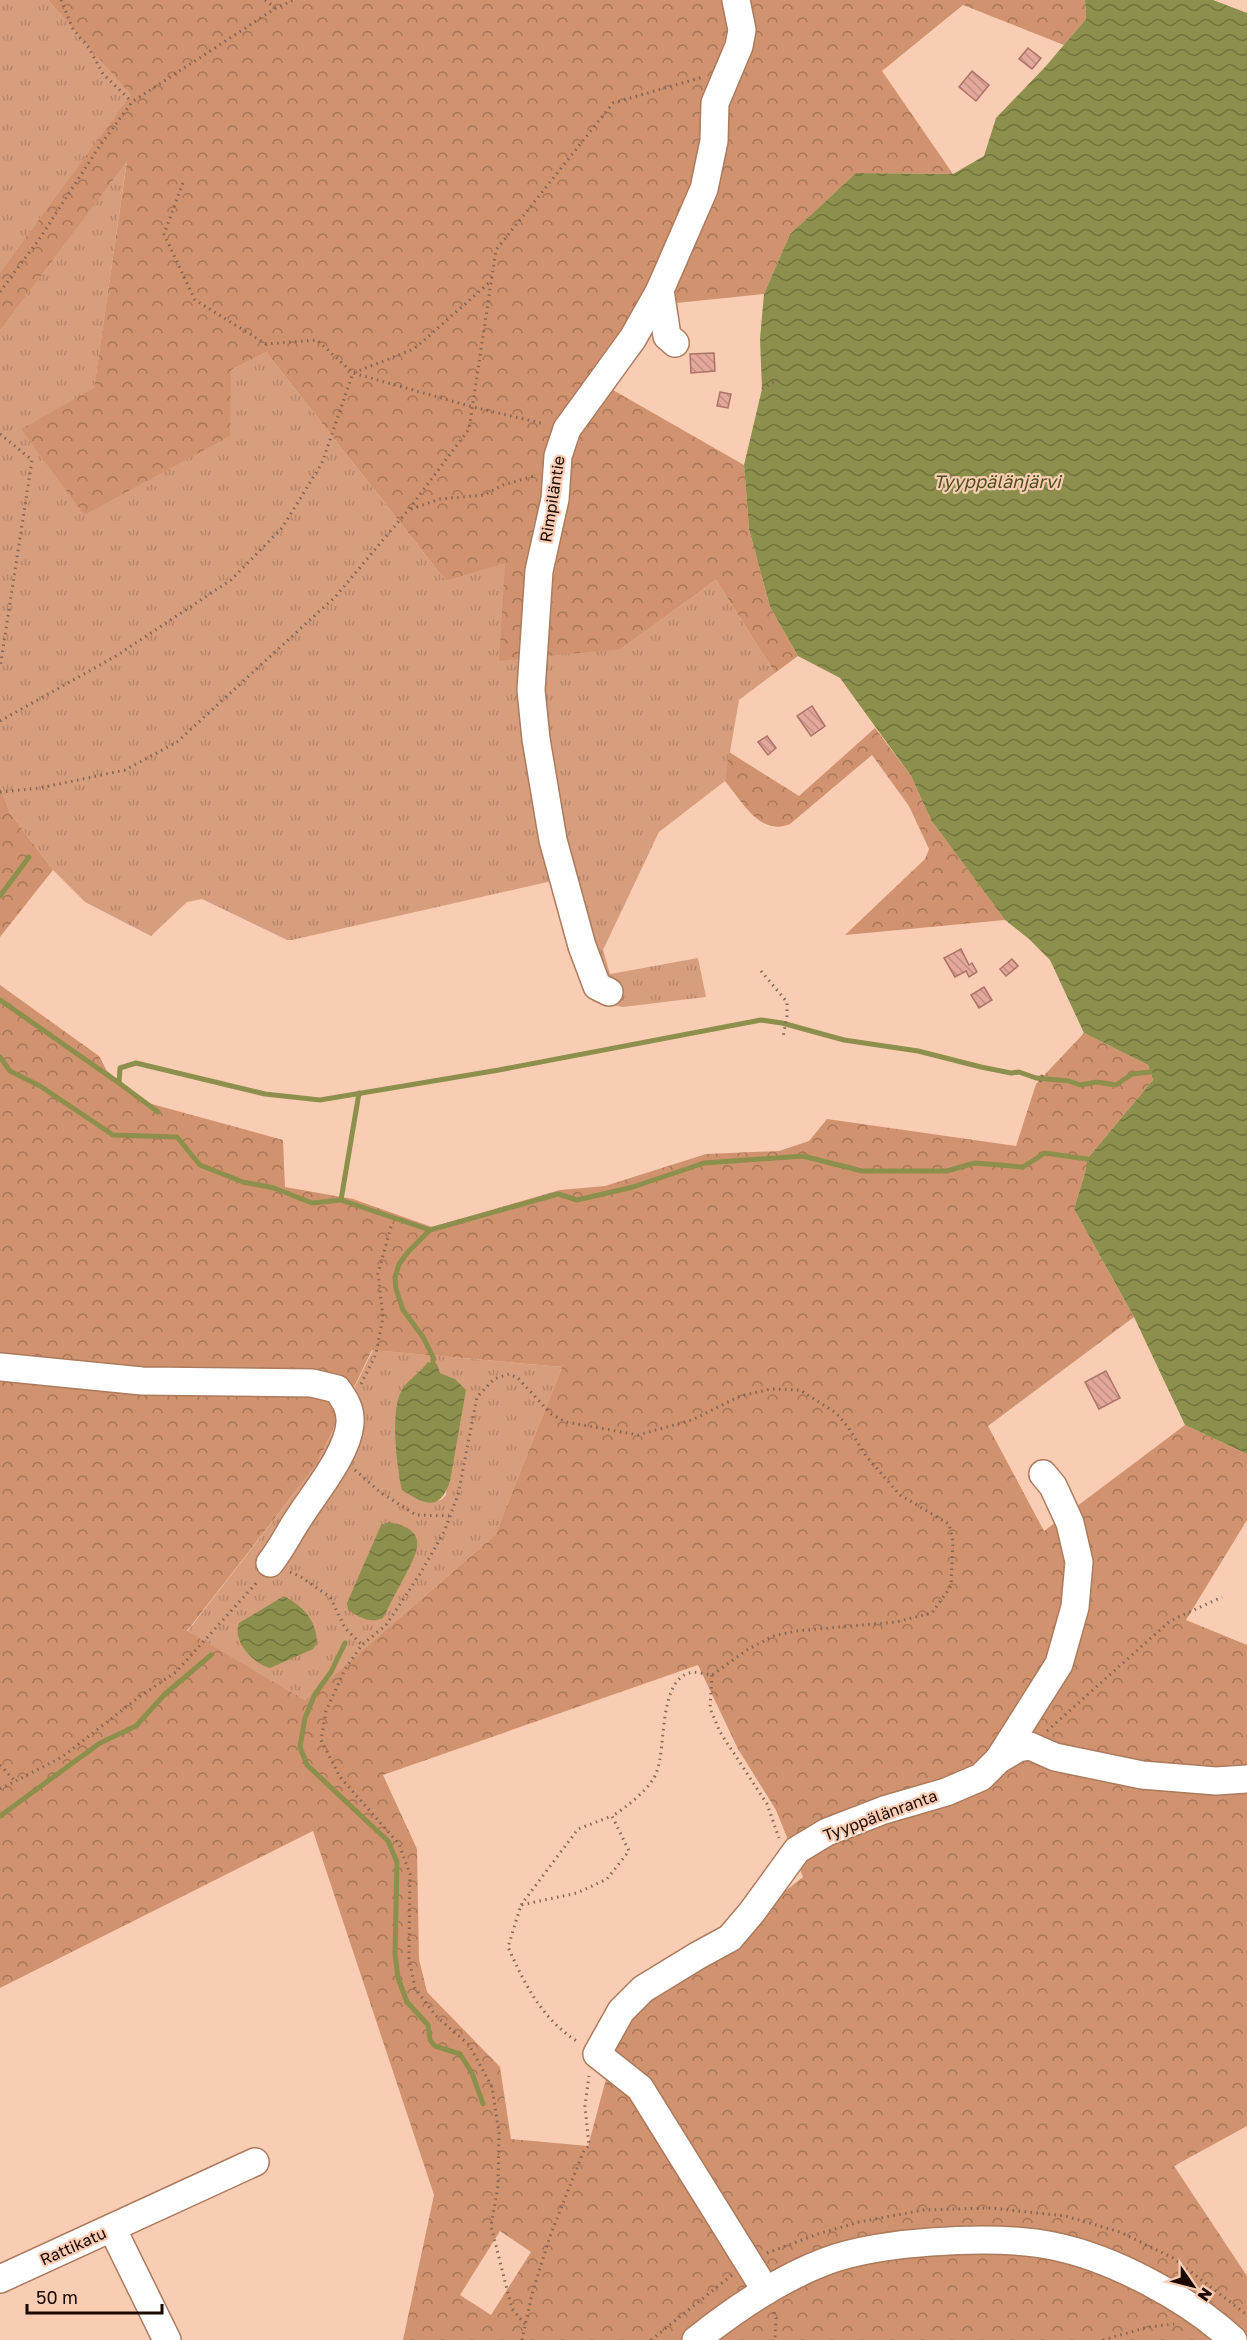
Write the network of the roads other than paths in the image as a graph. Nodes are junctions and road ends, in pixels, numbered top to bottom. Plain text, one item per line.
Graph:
1 (736, 0) edge
2 (660, 290) junction
3 (675, 343) dead end
4 (609, 992) dead end
5 (0, 1368) edge
6 (1043, 1474) dead end
7 (270, 1563) road end
8 (998, 1760) junction
9 (1247, 1779) edge
10 (255, 2162) dead end
11 (112, 2228) junction
12 (0, 2279) edge
13 (766, 2291) junction
14 (167, 2340) edge
15 (696, 2340) edge
16 (1233, 2340) edge

1 - 2 street, Rimpiläntie
2 - 3 street
2 - 4 street, Rimpiläntie
5 - 7 street
6 - 8 street
8 - 9 street, Tyyppälänranta
8 - 13 street, Tyyppälänranta
10 - 11 street, Rattikatu
11 - 12 street, Rattikatu
11 - 14 street
13 - 15 street
13 - 16 street

